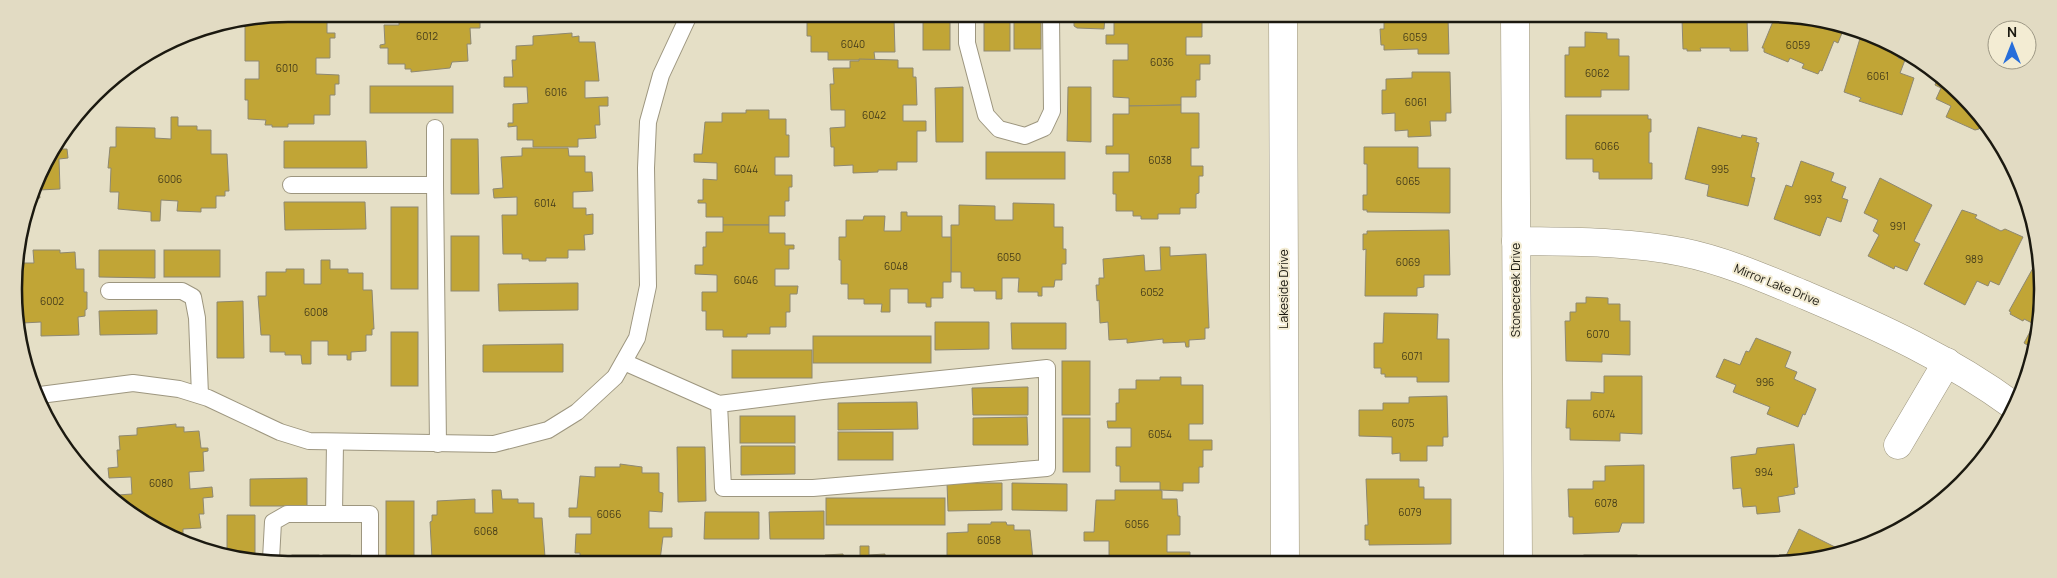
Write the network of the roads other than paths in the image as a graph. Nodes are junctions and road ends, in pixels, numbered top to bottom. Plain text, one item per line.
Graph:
1 (686, 22) edge
2 (967, 22) edge
3 (1051, 22) edge
4 (1284, 22) edge
5 (1515, 22) edge
6 (435, 128) dead end
7 (291, 184) dead end
8 (435, 184) junction
9 (1516, 241) junction
10 (110, 291) dead end
11 (624, 362) junction
12 (1947, 362) junction
13 (44, 394) edge
14 (200, 395) junction
15 (2009, 403) edge
16 (719, 404) junction
17 (335, 443) junction
18 (438, 444) junction
19 (1898, 445) dead end
20 (334, 514) junction
21 (271, 555) edge
22 (370, 556) edge
23 (1285, 556) edge
24 (1518, 556) edge

1 - 11 lane
2 - 3 lane
4 - 23 street, Lakeside Drive
5 - 9 street, Stonecreek Drive
6 - 8 lane
7 - 8 lane
8 - 18 lane
9 - 12 street, Mirror Lake Drive
9 - 24 street, Stonecreek Drive
10 - 14 lane
11 - 16 lane
11 - 18 lane
12 - 15 street, Mirror Lake Drive
12 - 19 street
13 - 14 lane
14 - 17 lane
16 - 16 lane
17 - 18 lane
17 - 20 lane
20 - 21 lane
20 - 22 lane

